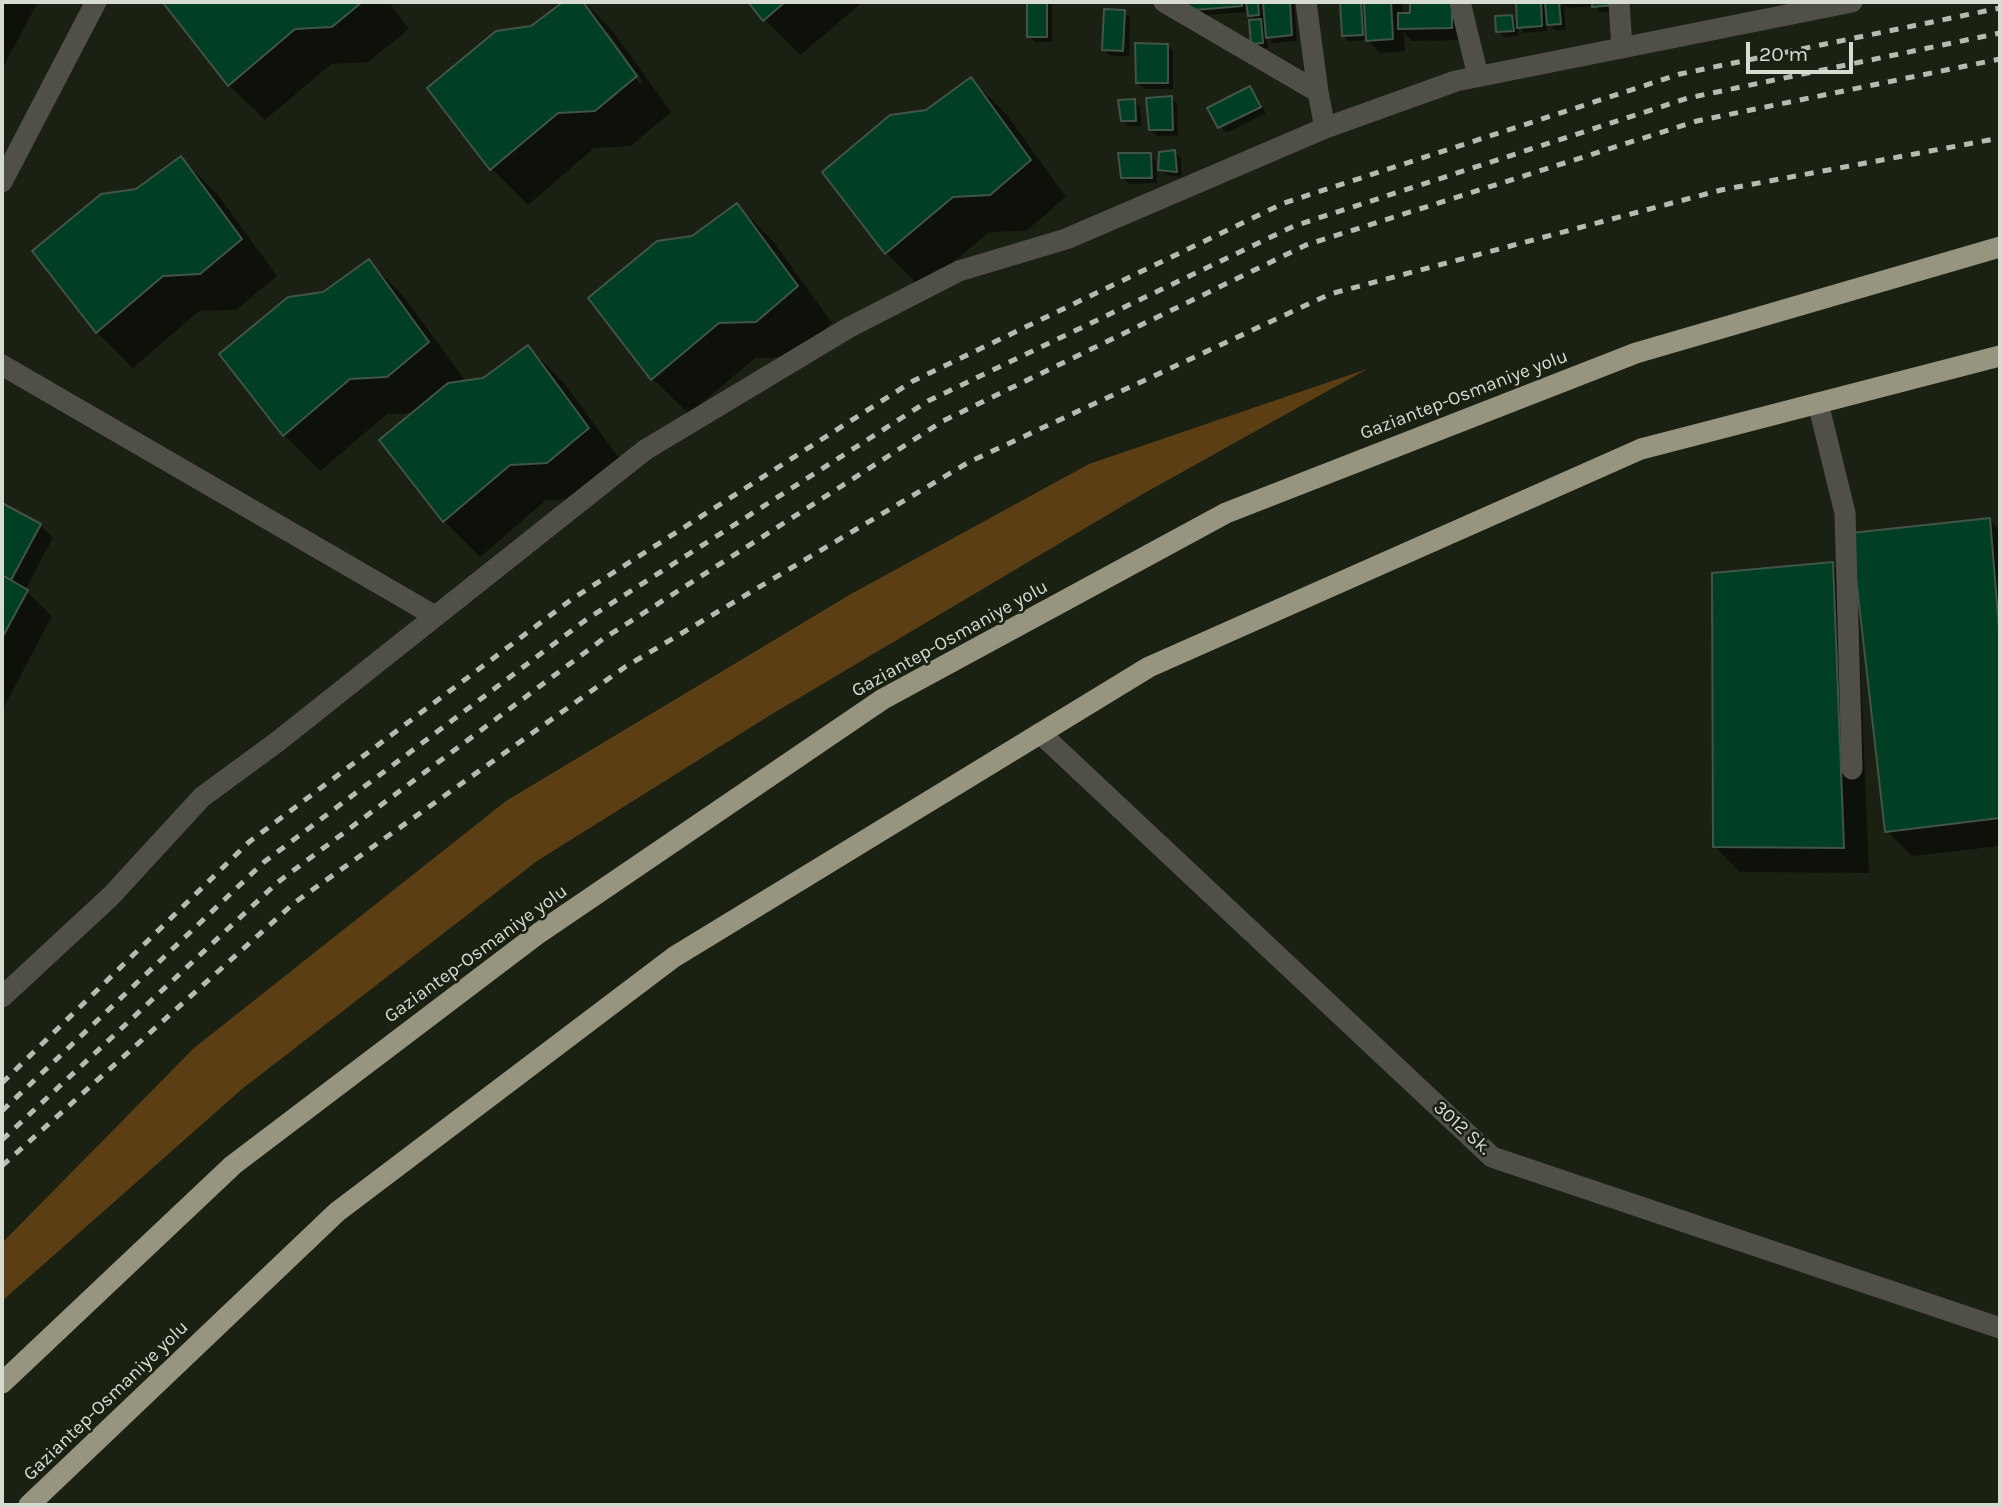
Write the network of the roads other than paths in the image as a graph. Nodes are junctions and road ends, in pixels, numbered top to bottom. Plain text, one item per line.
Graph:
1 (96, 2) edge
2 (1164, 2) edge
3 (1306, 2) edge
4 (1460, 2) edge
5 (1619, 2) edge
6 (1852, 2) edge
7 (1777, 9) edge
8 (1622, 48) junction
9 (1478, 76) junction
10 (1318, 92) junction
11 (1325, 128) junction
12 (2, 183) edge
13 (2000, 247) edge
14 (2000, 356) edge
15 (2, 365) edge
16 (1818, 403) junction
17 (435, 616) junction
18 (1040, 733) junction
19 (1852, 769) dead end
20 (2, 998) edge
21 (2000, 1328) edge
22 (2, 1383) edge
23 (29, 1505) edge

1 - 12 street
2 - 10 street
3 - 10 street
4 - 9 street
5 - 8 street
6 - 7 street
7 - 8 street
8 - 9 street
9 - 11 street
10 - 11 street
11 - 17 street
13 - 22 highway, Gaziantep-Osmaniye yolu
14 - 16 highway, Gaziantep-Osmaniye yolu
15 - 17 street
16 - 18 highway, Gaziantep-Osmaniye yolu
16 - 19 street
17 - 20 street
18 - 21 street, 3012 Sk.
18 - 23 highway, Gaziantep-Osmaniye yolu

